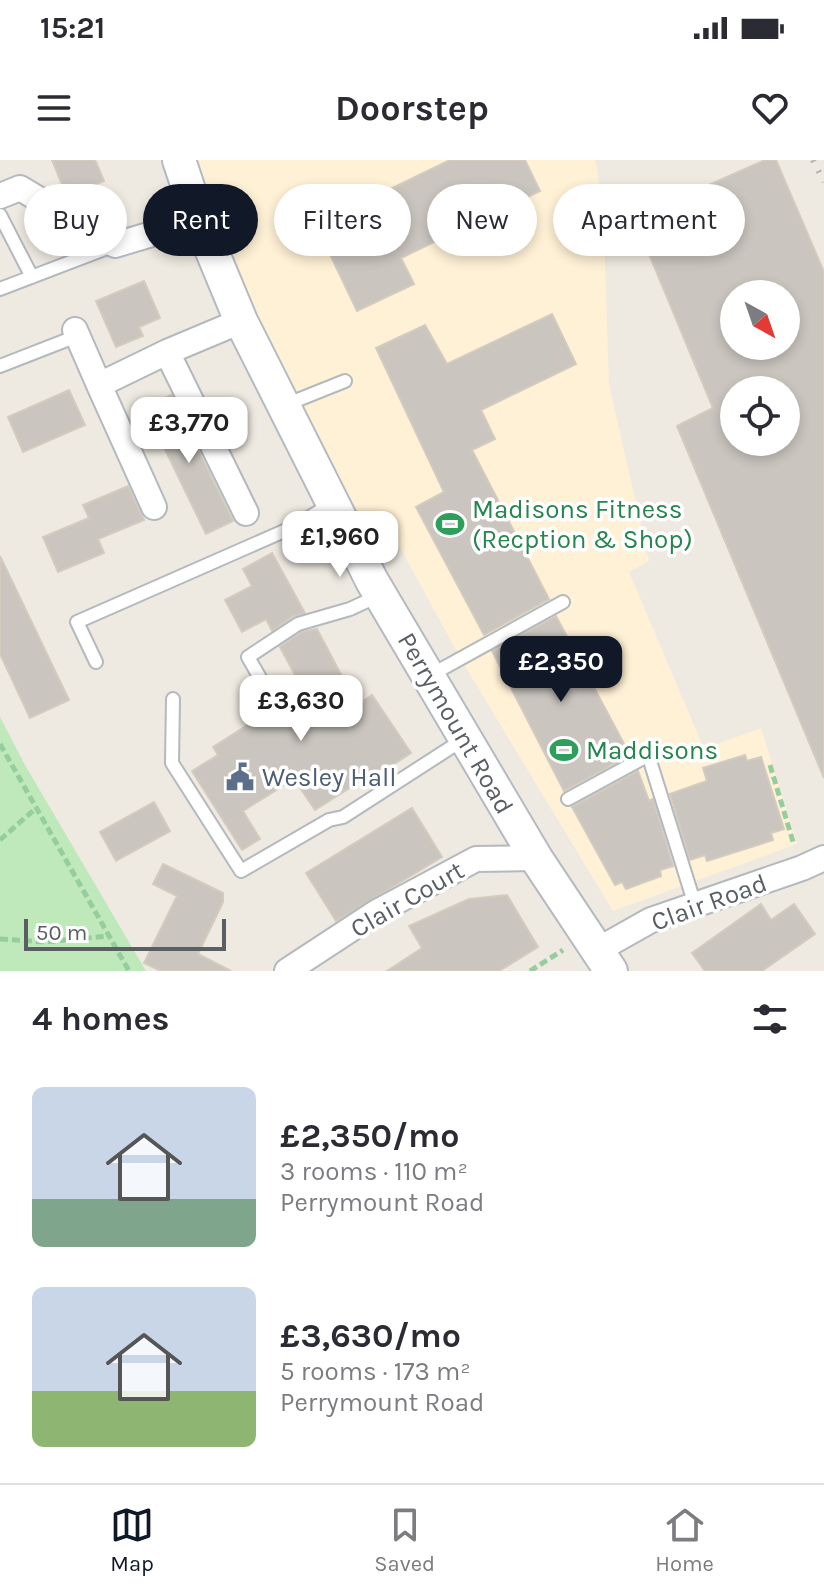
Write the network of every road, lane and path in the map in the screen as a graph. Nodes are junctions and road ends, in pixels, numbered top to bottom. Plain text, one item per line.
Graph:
1 (179, 160) edge
2 (187, 184) edge
3 (24, 190) edge
4 (0, 196) edge
5 (0, 215) edge
6 (86, 256) edge
7 (214, 256) edge
8 (32, 277) junction
9 (0, 289) edge
10 (241, 321) junction
11 (76, 333) joint
12 (167, 352) junction
13 (0, 366) edge
14 (345, 381) dead end
15 (99, 385) junction
16 (283, 406) junction
17 (333, 503) junction
18 (154, 507) dead end
19 (246, 513) dead end
20 (380, 595) junction
21 (563, 602) dead end
22 (96, 662) dead end
23 (429, 676) junction
24 (268, 692) dead end
25 (173, 699) dead end
26 (464, 739) junction
27 (0, 744) edge
28 (770, 765) dead end
29 (568, 799) dead end
30 (36, 808) junction
31 (0, 840) edge
32 (536, 858) junction
33 (808, 860) edge
34 (695, 905) junction
35 (109, 936) junction
36 (0, 939) edge
37 (598, 952) edge
38 (533, 970) edge
39 (129, 971) edge
40 (287, 971) edge
41 (546, 971) edge

1 - 2 main road, Perrymount Road
3 - 4 street
5 - 8 lane
6 - 8 lane
7 - 10 main road, Perrymount Road
8 - 9 lane
10 - 12 street
10 - 16 main road, Perrymount Road
11 - 13 lane
11 - 15 street
12 - 15 street
12 - 19 street
14 - 16 lane
15 - 18 street
16 - 17 main road, Perrymount Road
17 - 20 main road, Perrymount Road
17 - 22 lane
20 - 23 main road, Perrymount Road
20 - 24 lane
21 - 23 lane
23 - 26 main road, Perrymount Road
25 - 26 lane
26 - 32 main road, Perrymount Road
27 - 30 path
28 - 33 path
29 - 34 lane
30 - 31 path
30 - 35 path
32 - 37 main road, Perrymount Road
32 - 40 street, Clair Court
33 - 34 street, Clair Road
34 - 37 street, Clair Road
35 - 36 path
35 - 39 path
37 - 38 path
38 - 41 path

